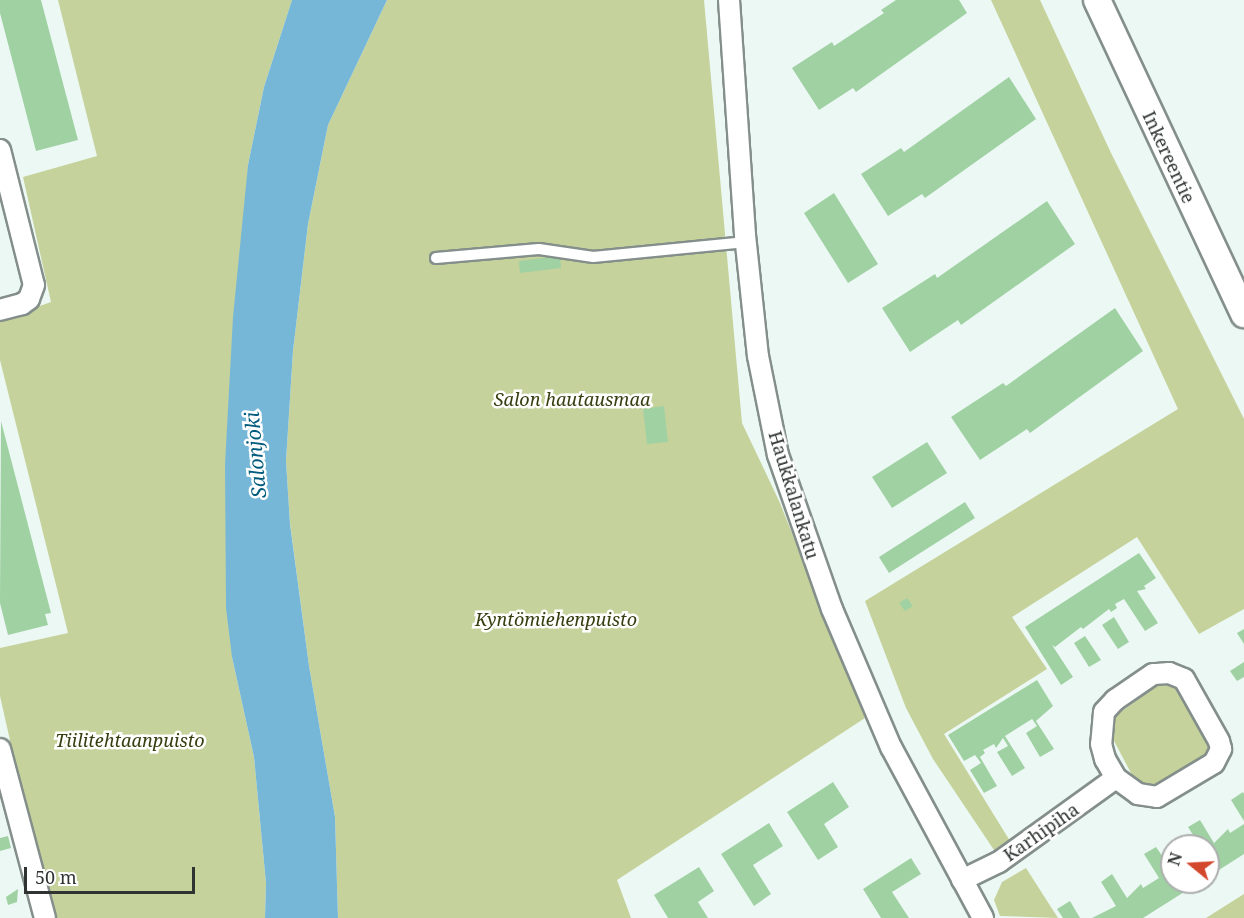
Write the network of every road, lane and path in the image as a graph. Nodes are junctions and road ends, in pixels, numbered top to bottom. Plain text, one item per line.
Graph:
1 (729, 0) edge
2 (1096, 0) edge
3 (0, 150) edge
4 (746, 242) junction
5 (436, 258) dead end
6 (0, 310) edge
7 (1244, 314) edge
8 (0, 749) edge
9 (1116, 778) junction
10 (962, 880) junction
11 (45, 918) edge
12 (982, 918) edge

1 - 4 street, Haukkalankatu
2 - 7 street, Inkereentie
3 - 6 street
4 - 5 lane
4 - 10 street, Haukkalankatu
8 - 11 street
9 - 9 street
9 - 10 street, Karhipiha
10 - 12 street, Haukkalankatu

